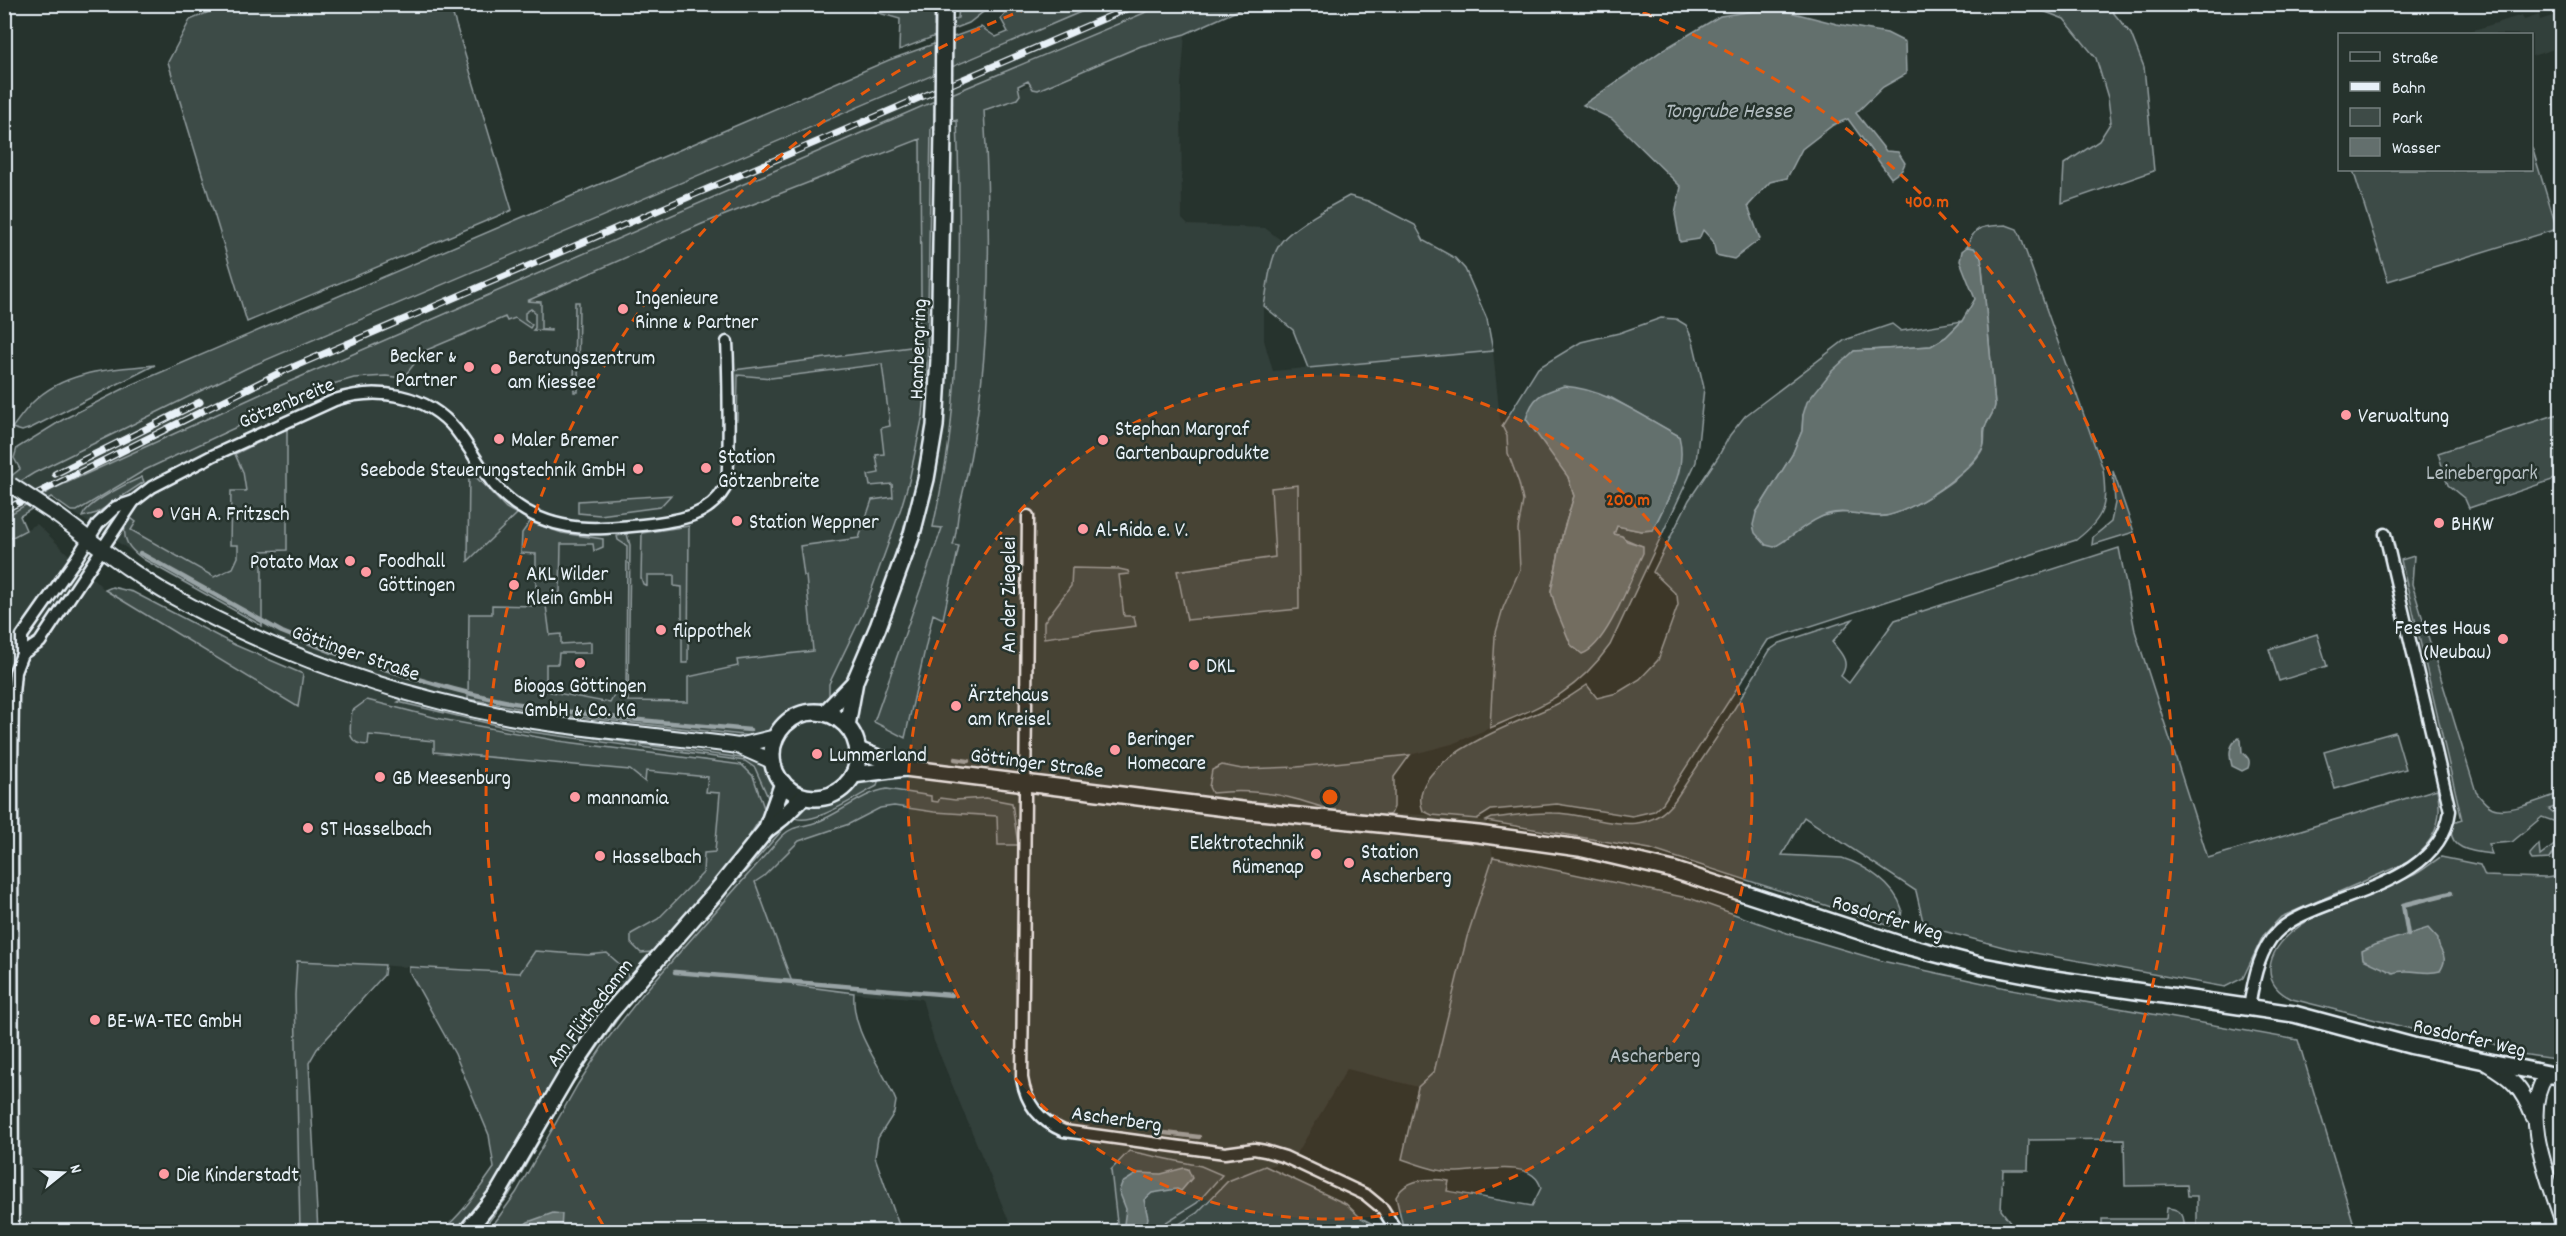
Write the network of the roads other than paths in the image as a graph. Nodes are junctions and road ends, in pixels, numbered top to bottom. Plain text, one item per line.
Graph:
1 (2535, 4) edge
2 (2553, 4) edge
3 (944, 8) edge
4 (727, 342) dead end
5 (4, 481) edge
6 (134, 501) junction
7 (1028, 516) dead end
8 (2385, 534) dead end
9 (88, 538) junction
10 (104, 548) junction
11 (22, 654) junction
12 (10, 670) edge
13 (855, 681) junction
14 (825, 713) junction
15 (847, 726) junction
16 (776, 737) junction
17 (738, 746) junction
18 (858, 750) junction
19 (772, 761) junction
20 (905, 768) junction
21 (853, 775) junction
22 (1024, 781) junction
23 (783, 783) junction
24 (803, 797) junction
25 (766, 830) junction
26 (1521, 840) joint
27 (2249, 1008) junction
28 (2484, 1062) junction
29 (2554, 1076) edge
30 (2536, 1125) junction
31 (2540, 1145) junction
32 (2562, 1220) edge
33 (13, 1232) edge
34 (466, 1232) edge
35 (1397, 1232) edge

1 - 2 street
3 - 13 main road, Hambergring, bridge
4 - 6 street, Götzenbreite
5 - 9 street, Göttinger Straße, bridge
6 - 9 street, Götzenbreite
6 - 10 street, Götzenbreite
7 - 22 street, An der Ziegelei
8 - 27 street
9 - 10 street, Göttinger Straße
9 - 11 street, Götzenbreite
10 - 11 street, Götzenbreite
10 - 17 street, Göttinger Straße
11 - 12 street, Götzenbreite
12 - 33 street, Götzenbreite
13 - 14 main road, Hambergring
13 - 15 main road, Hambergring
14 - 15 main road
14 - 16 main road
15 - 18 main road
16 - 17 street, Göttinger Straße
16 - 19 main road
17 - 19 street, Göttinger Straße
18 - 20 main road, Göttinger Straße
18 - 21 main road
19 - 23 main road
20 - 21 main road, Göttinger Straße
20 - 22 main road, Göttinger Straße
21 - 24 main road
22 - 26 main road, Göttinger Straße
22 - 35 street, Ascherberg
23 - 24 main road
23 - 25 main road, Am Flüthedamm
24 - 25 main road, Am Flüthedamm
25 - 34 main road, Am Flüthedamm
26 - 27 main road, Rosdorfer Weg
27 - 28 main road, Rosdorfer Weg
28 - 29 main road, Rosdorfer Weg
28 - 30 street
29 - 30 street
29 - 31 street
30 - 31 street
31 - 32 street

